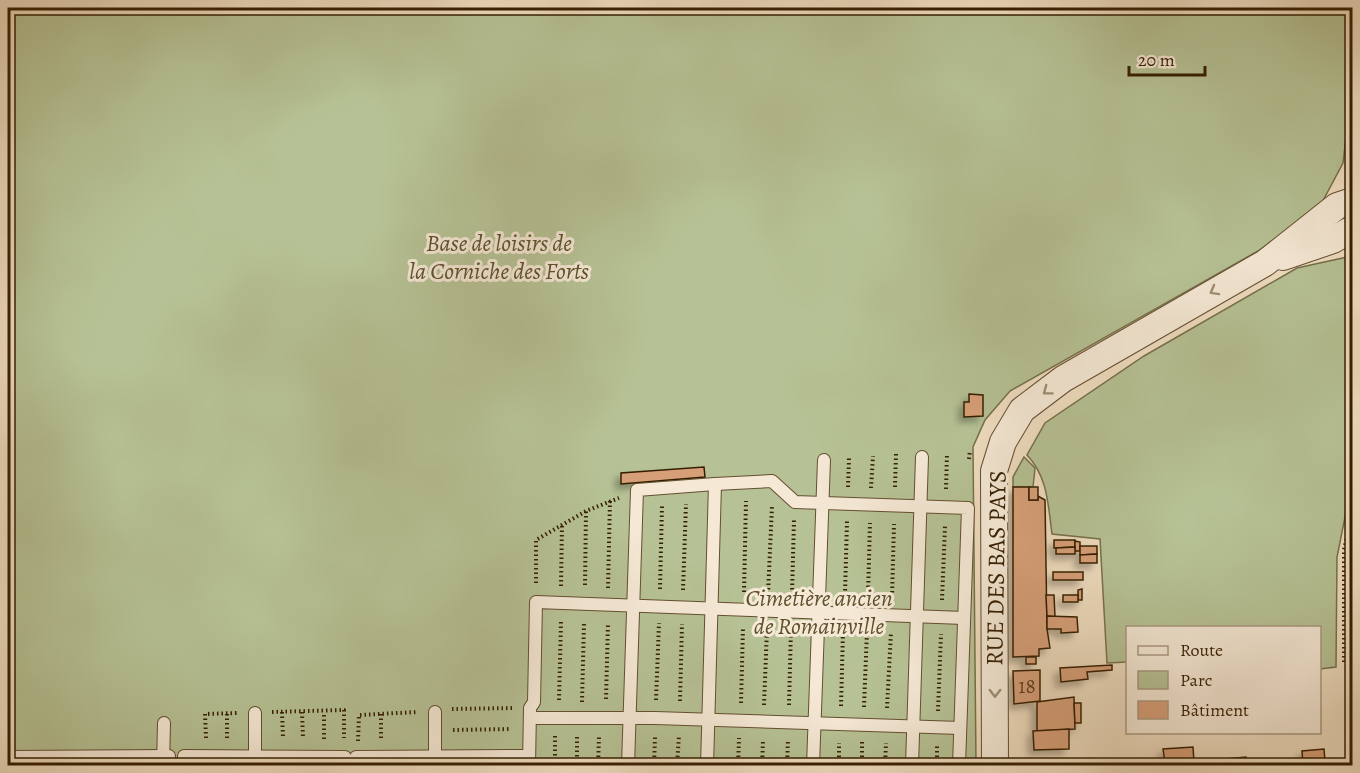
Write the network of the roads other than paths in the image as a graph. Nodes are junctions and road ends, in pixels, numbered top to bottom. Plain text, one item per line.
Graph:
1 (1353, 180) edge
2 (1345, 203) edge
3 (1353, 229) edge
4 (1265, 263) junction
5 (922, 457) dead end
6 (824, 460) dead end
7 (715, 484) junction
8 (823, 502) junction
9 (920, 506) junction
10 (634, 606) junction
11 (713, 610) junction
12 (820, 614) junction
13 (917, 617) junction
14 (964, 618) junction
15 (435, 712) dead end
16 (255, 713) road end
17 (629, 717) junction
18 (708, 721) junction
19 (164, 723) dead end
20 (530, 724) junction
21 (814, 724) junction
22 (913, 727) junction
23 (960, 728) junction
24 (8, 757) edge
25 (165, 759) edge
26 (351, 760) edge
27 (43, 761) edge
28 (139, 761) edge
29 (255, 761) edge
30 (435, 761) edge
31 (529, 761) edge
32 (184, 765) edge
33 (628, 765) edge
34 (706, 765) edge
35 (813, 765) edge
36 (912, 765) edge
37 (959, 765) edge
38 (995, 765) edge

1 - 2 street
2 - 4 street, RUE DES BAS PAYS
3 - 4 street, RUE DES BAS PAYS
4 -> 38 street, RUE DES BAS PAYS
5 - 9 lane
6 - 8 lane
7 - 8 lane
7 - 10 lane
7 - 11 lane
8 - 9 lane
8 - 12 lane
9 - 13 lane
9 - 14 lane
10 - 11 lane
10 - 17 lane
10 - 20 lane
11 - 12 lane
11 - 18 lane
12 - 13 lane
12 - 21 lane
13 - 14 lane
13 - 22 lane
14 - 23 lane
15 - 30 lane
16 - 29 lane
17 - 18 lane
17 - 20 lane
17 - 33 lane
18 - 21 lane
18 - 34 lane
19 - 25 lane
20 - 31 lane
21 - 22 lane
21 - 35 lane
22 - 23 lane
22 - 36 lane
23 - 37 lane
24 - 27 lane
25 - 28 lane
26 - 29 lane
26 - 30 lane
27 - 28 lane
29 - 32 lane
30 - 31 lane

